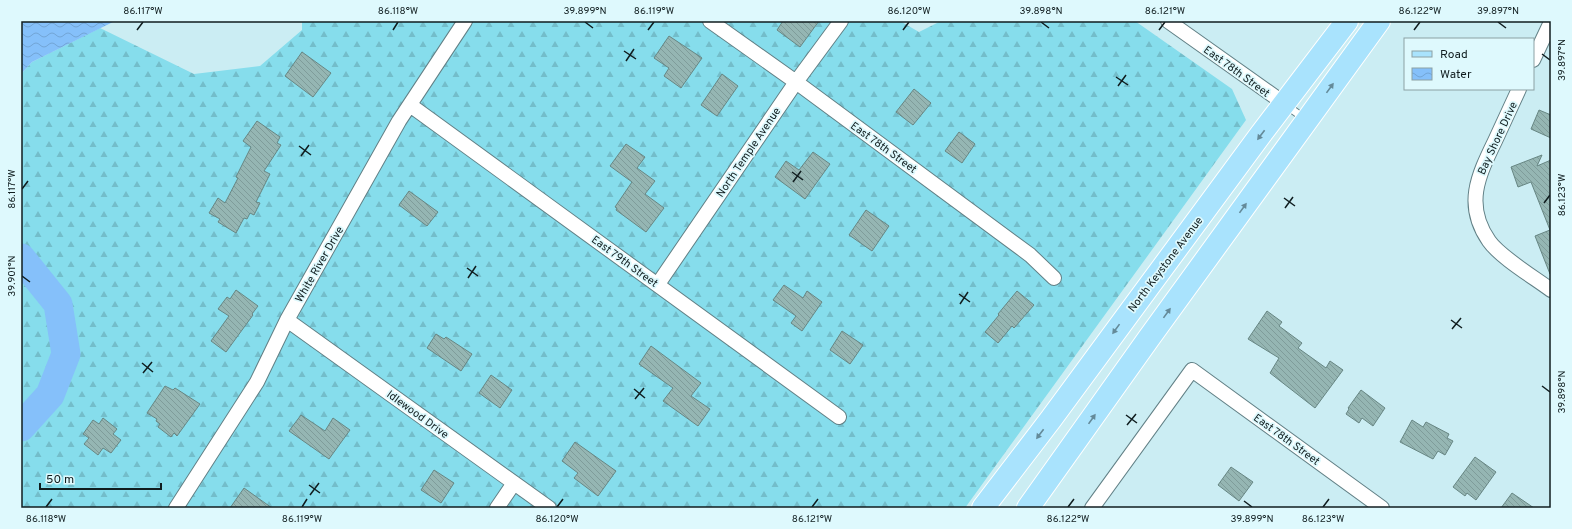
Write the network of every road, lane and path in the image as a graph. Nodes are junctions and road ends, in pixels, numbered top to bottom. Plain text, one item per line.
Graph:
1 (465, 21) edge
2 (710, 21) edge
3 (841, 21) edge
4 (1347, 21) edge
5 (1379, 21) edge
6 (1551, 22) edge
7 (1175, 24) edge
8 (1534, 58) edge
9 (796, 82) junction
10 (1519, 90) edge
11 (1285, 104) junction
12 (410, 105) junction
13 (1307, 120) junction
14 (1054, 278) dead end
15 (658, 284) junction
16 (1551, 290) edge
17 (287, 320) junction
18 (839, 417) dead end
19 (514, 483) junction
20 (176, 508) edge
21 (497, 508) edge
22 (549, 508) edge
23 (983, 508) edge
24 (1028, 508) edge
25 (1092, 508) edge
26 (1382, 508) edge

1 - 12 street, White River Drive
2 - 9 street, East 78th Street
3 - 9 street, North Temple Avenue
4 - 11 main road, North Keystone Avenue
13 -> 5 main road
6 - 8 street
7 - 11 street, East 78th Street
9 - 14 street, East 78th Street
9 - 15 street, North Temple Avenue
10 - 16 street, Bay Shore Drive
11 - 13 lane, East 78th Street
11 -> 23 main road, North Keystone Avenue
12 - 15 street, East 79th Street
12 - 17 street, White River Drive
24 -> 13 main road
15 - 18 street, East 79th Street
17 - 19 street, Idlewood Drive
17 - 20 street, White River Drive
19 - 21 street
19 - 22 street, Idlewood Drive
25 - 26 street, East 78th Street

